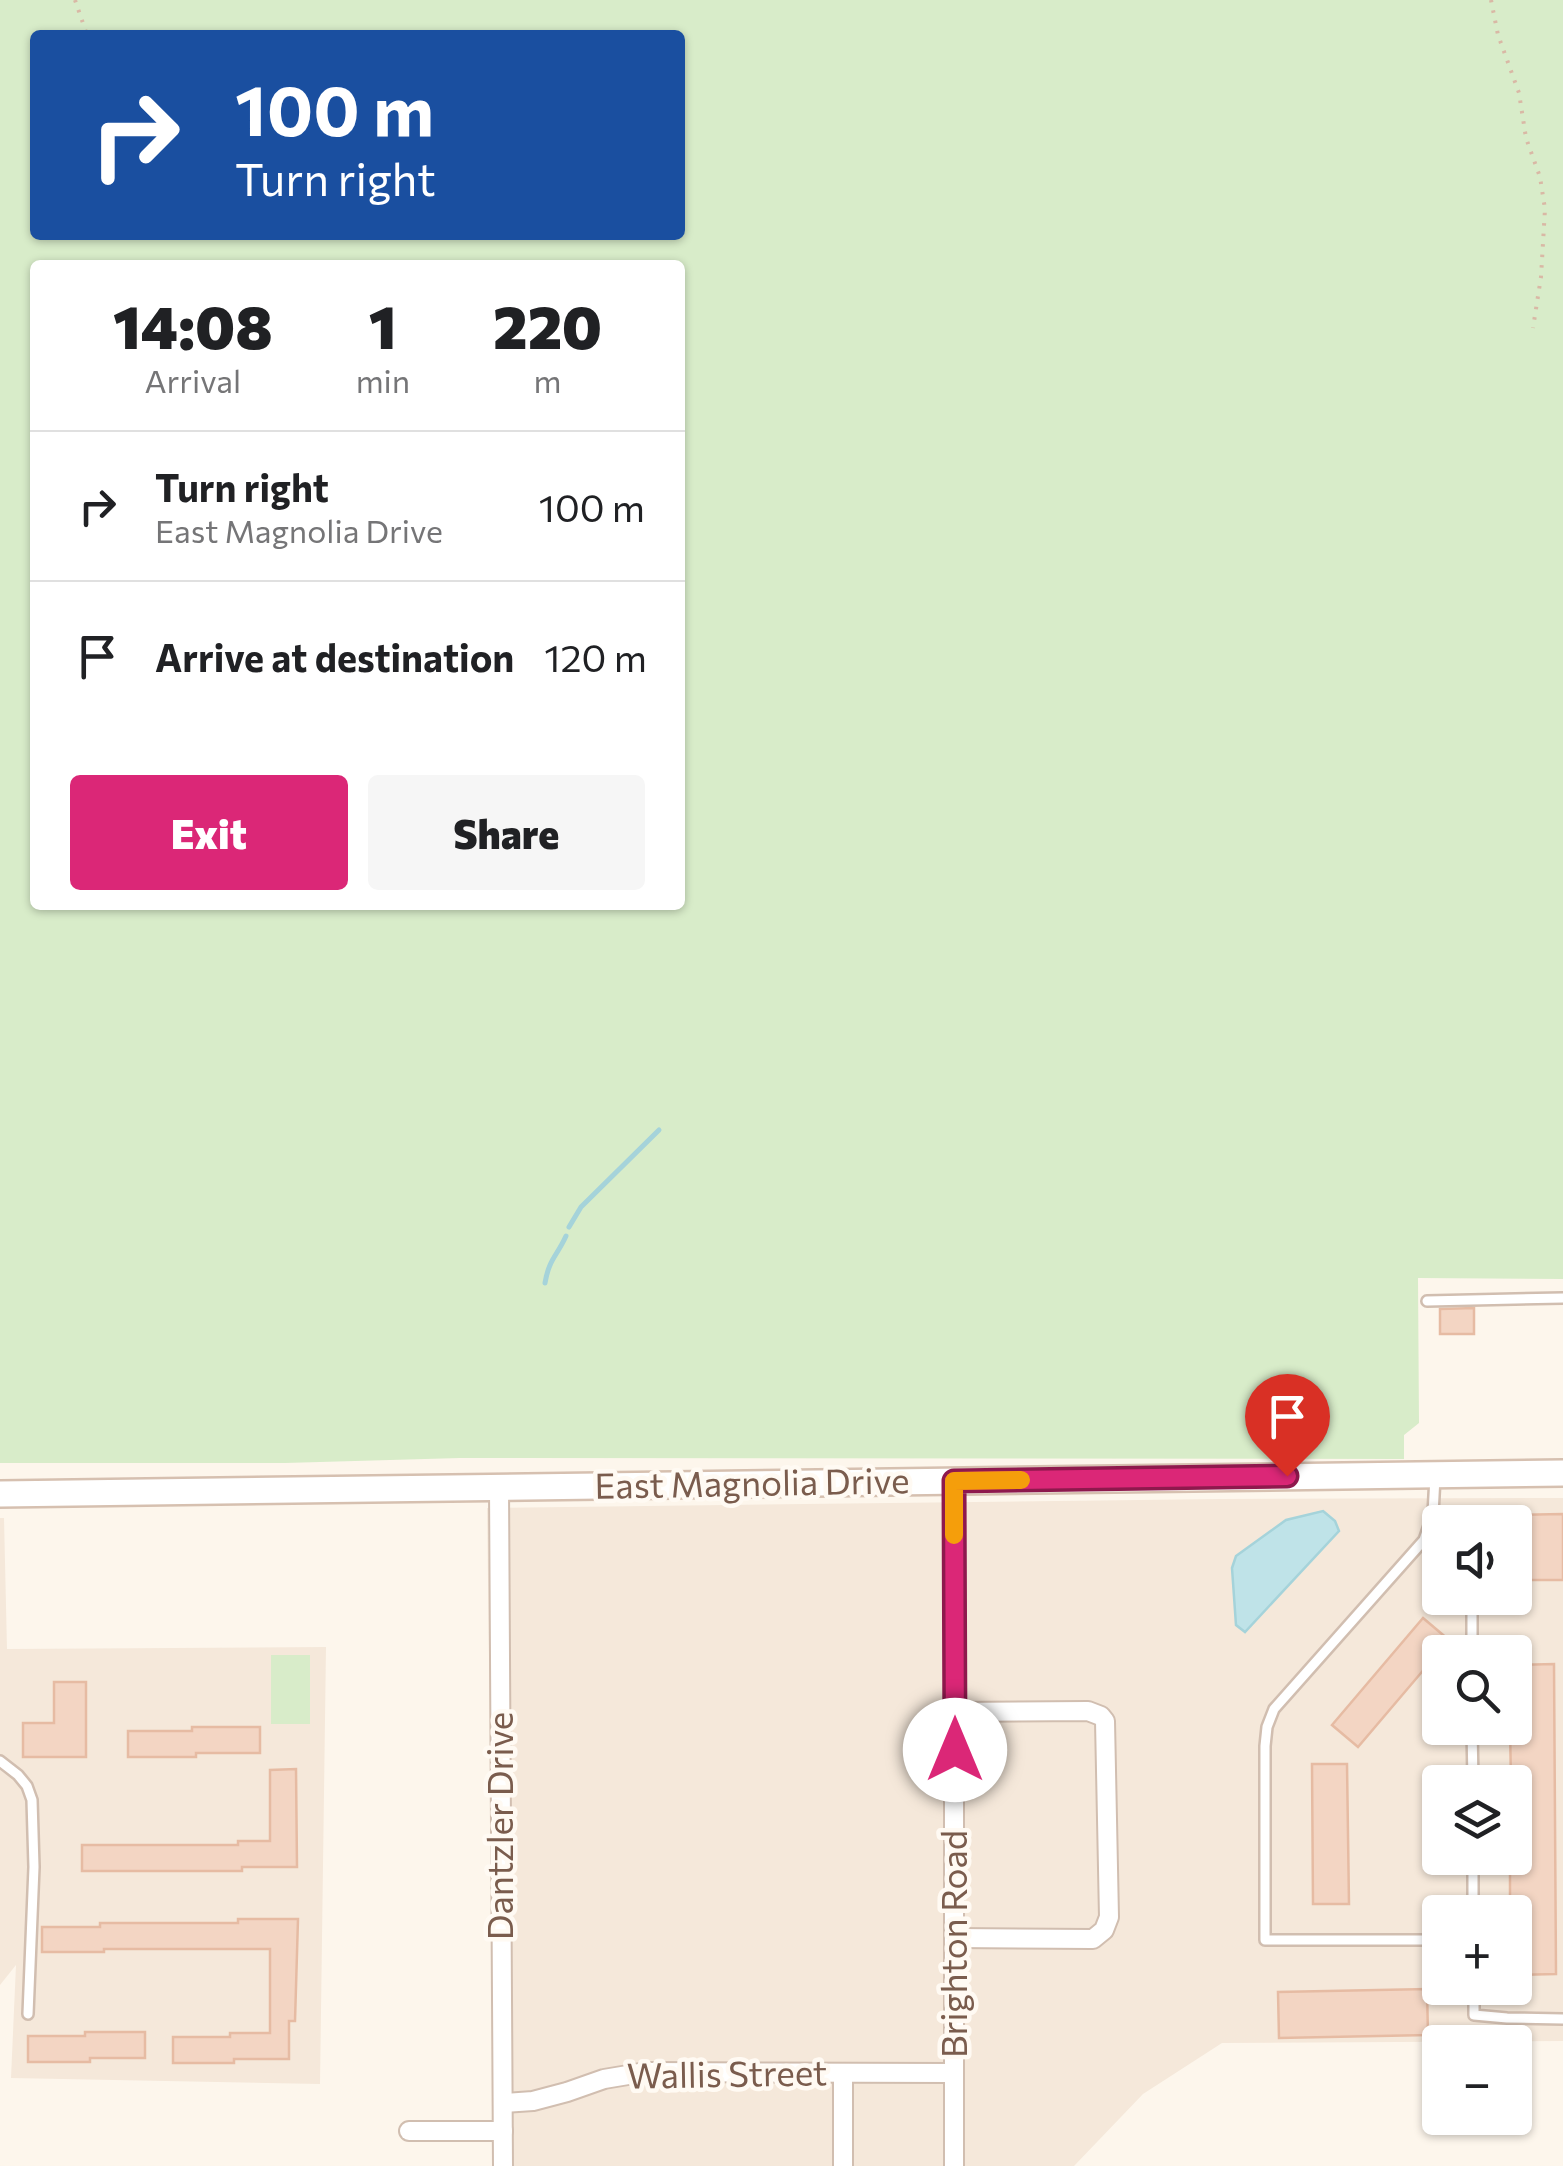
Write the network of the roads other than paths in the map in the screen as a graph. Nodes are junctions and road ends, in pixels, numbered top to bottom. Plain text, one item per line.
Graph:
1 (1563, 1298) edge
2 (1428, 1301) dead end
3 (1563, 1473) edge
4 (1435, 1474) junction
5 (954, 1481) junction
6 (499, 1487) junction
7 (0, 1494) edge
8 (1433, 1505) edge
9 (1422, 1542) edge
10 (955, 1712) junction
11 (0, 1761) edge
12 (955, 1938) junction
13 (1422, 1940) edge
14 (1474, 2005) edge
15 (28, 2014) dead end
16 (1563, 2020) edge
17 (843, 2072) junction
18 (954, 2074) junction
19 (502, 2103) junction
20 (408, 2131) dead end
21 (503, 2131) junction
22 (503, 2166) edge
23 (843, 2166) edge
24 (954, 2166) edge

1 - 2 lane
3 - 4 main road, East Magnolia Drive
4 - 5 main road, East Magnolia Drive
4 - 8 lane
5 - 6 main road, East Magnolia Drive
5 - 10 street, Brighton Road
6 - 7 main road, East Magnolia Drive
6 - 19 street, Dantzler Drive
9 - 13 lane
10 - 12 street, Brighton Road
10 - 12 street
11 - 15 lane
12 - 18 street, Brighton Road
14 - 16 lane
17 - 18 street, Wallis Street
17 - 19 street, Wallis Street
17 - 23 street
18 - 24 street, Brighton Road
19 - 21 street, Dantzler Drive
20 - 21 street
21 - 22 street, Dantzler Drive

